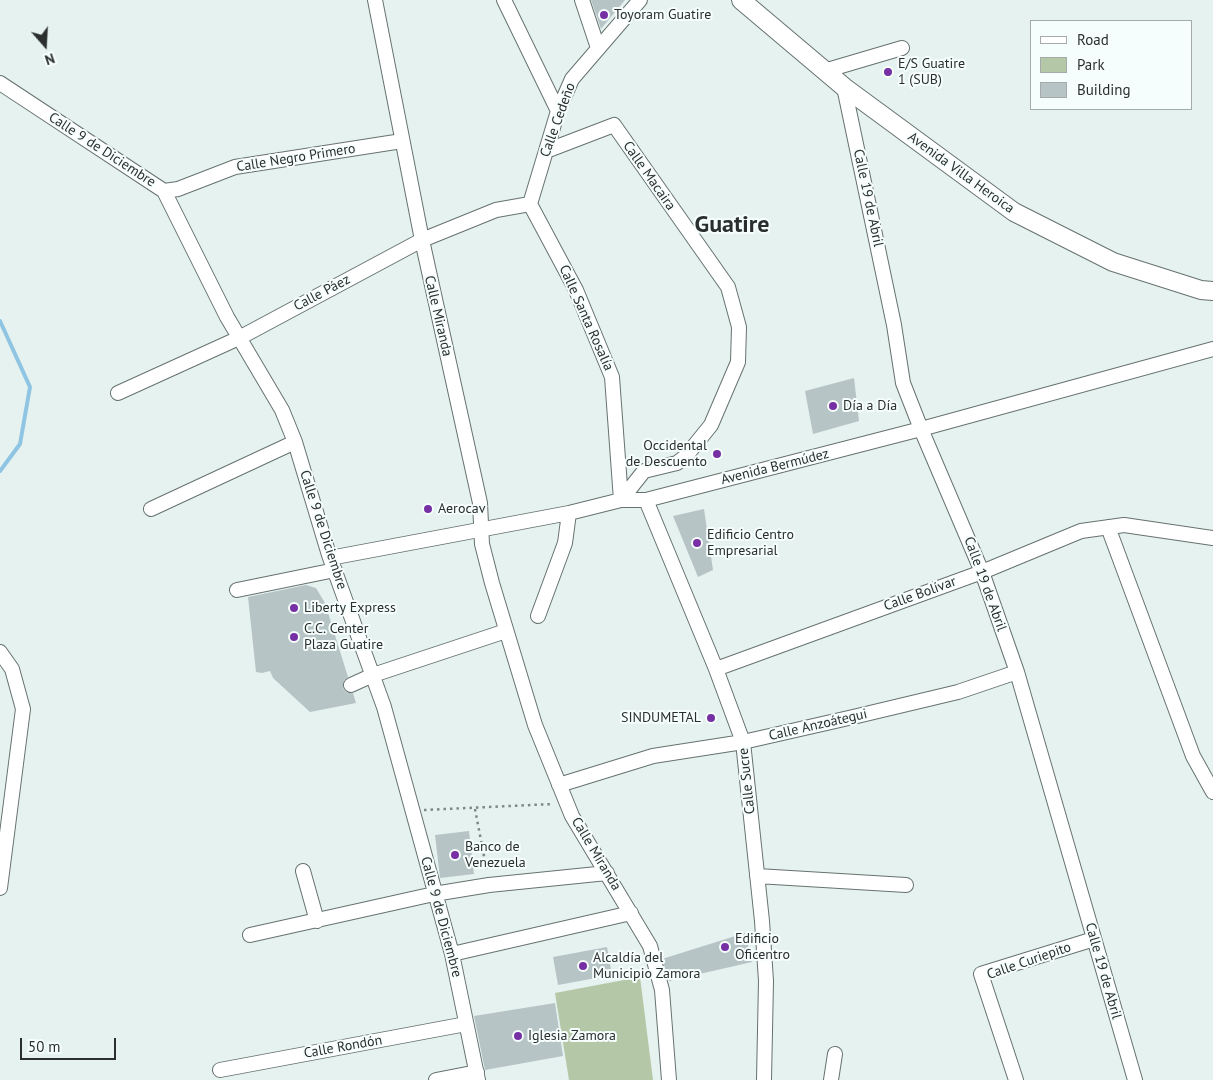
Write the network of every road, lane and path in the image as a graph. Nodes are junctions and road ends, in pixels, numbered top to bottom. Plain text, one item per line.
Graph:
1 (375, 0) edge
2 (504, 0) edge
3 (582, 0) edge
4 (640, 0) edge
5 (740, 0) edge
6 (598, 48) junction
7 (902, 48) dead end
8 (824, 71) junction
9 (0, 83) edge
10 (844, 87) junction
11 (558, 111) junction
12 (402, 141) junction
13 (546, 151) junction
14 (164, 191) junction
15 (530, 204) junction
16 (422, 240) junction
17 (1213, 290) edge
18 (239, 338) junction
19 (1213, 349) edge
20 (118, 393) dead end
21 (920, 429) junction
22 (295, 442) junction
23 (621, 500) junction
24 (646, 500) junction
25 (151, 508) dead end
26 (569, 513) junction
27 (1108, 527) junction
28 (481, 528) junction
29 (1213, 538) edge
30 (332, 564) junction
31 (982, 572) junction
32 (237, 590) dead end
33 (538, 616) dead end
34 (506, 631) junction
35 (0, 652) edge
36 (716, 669) junction
37 (1017, 672) junction
38 (372, 675) junction
39 (351, 685) dead end
40 (743, 742) junction
41 (559, 784) junction
42 (1213, 792) edge
43 (568, 805) junction
44 (475, 809) junction
45 (411, 810) junction
46 (303, 871) dead end
47 (607, 873) junction
48 (757, 876) junction
49 (906, 885) dead end
50 (490, 886) junction
51 (0, 888) edge
52 (434, 894) junction
53 (631, 913) junction
54 (317, 921) junction
55 (250, 935) dead end
56 (1094, 939) junction
57 (452, 954) junction
58 (466, 1024) junction
59 (835, 1054) dead end
60 (220, 1070) dead end
61 (478, 1076) edge
62 (436, 1080) edge
63 (669, 1080) edge
64 (764, 1080) edge
65 (831, 1080) edge
66 (1016, 1080) edge
67 (1136, 1080) edge

1 - 12 street, Calle Miranda
2 - 11 street
3 - 6 street
4 - 6 street, Calle Cedeño
5 - 8 main road, Avenida Villa Heroica
6 - 11 street, Calle Cedeño
7 - 8 street
8 - 10 main road, Avenida Villa Heroica
9 - 14 street, Calle 9 de Diciembre
10 - 17 main road, Avenida Villa Heroica
10 - 21 street, Calle 19 de Abril
11 - 13 street, Calle Cedeño
12 - 14 street, Calle Negro Primero
12 - 16 street, Calle Miranda
13 - 15 street, Calle Cedeño
13 - 23 street, Calle Macaira
14 - 18 street, Calle 9 de Diciembre
15 - 16 street, Calle Páez
15 - 23 street, Calle Santa Rosalía
16 - 18 street, Calle Páez
16 - 28 street, Calle Miranda
18 - 20 street, Calle Páez
18 - 22 street, Calle 9 de Diciembre
19 - 21 street, Avenida Bermúdez
21 - 24 street, Avenida Bermúdez
21 - 31 street, Calle 19 de Abril
22 - 25 street
22 - 30 street, Calle 9 de Diciembre
23 - 24 street, Avenida Bermúdez
23 - 26 street, Avenida Bermúdez
24 - 36 street, Calle Sucre
26 - 28 street, Avenida Bermúdez
26 - 33 street
27 - 29 street, Calle Bolívar
27 - 31 street, Calle Bolívar
27 - 42 street
28 - 30 street, Avenida Bermúdez
28 - 34 street, Calle Miranda
30 - 32 street, Avenida Bermúdez
30 - 38 street, Calle 9 de Diciembre
31 - 36 street, Calle Bolívar
31 - 37 street, Calle 19 de Abril
34 - 38 street
34 - 41 street, Calle Miranda
35 - 51 street
36 - 40 street, Calle Sucre
37 - 40 street, Calle Anzoátegui
37 - 56 street, Calle 19 de Abril
38 - 39 street
38 - 45 street, Calle 9 de Diciembre
40 - 41 street, Calle Anzoátegui
40 - 48 street, Calle Sucre
41 - 43 street, Calle Miranda
43 - 44 path
43 - 47 street, Calle Miranda
44 - 45 path
44 - 50 path
45 - 52 street, Calle 9 de Diciembre
46 - 54 street
47 - 50 street
47 - 53 street, Calle Miranda
48 - 49 street
48 - 64 street, Calle Sucre
50 - 52 street
52 - 54 street
52 - 57 street, Calle 9 de Diciembre
53 - 57 street
53 - 63 street, Calle Miranda
54 - 55 street
56 - 66 street, Calle Curiepito
56 - 67 street, Calle 19 de Abril
57 - 58 street, Calle 9 de Diciembre
58 - 60 street, Calle Rondón
58 - 61 street, Calle 9 de Diciembre
59 - 65 street
61 - 62 street

